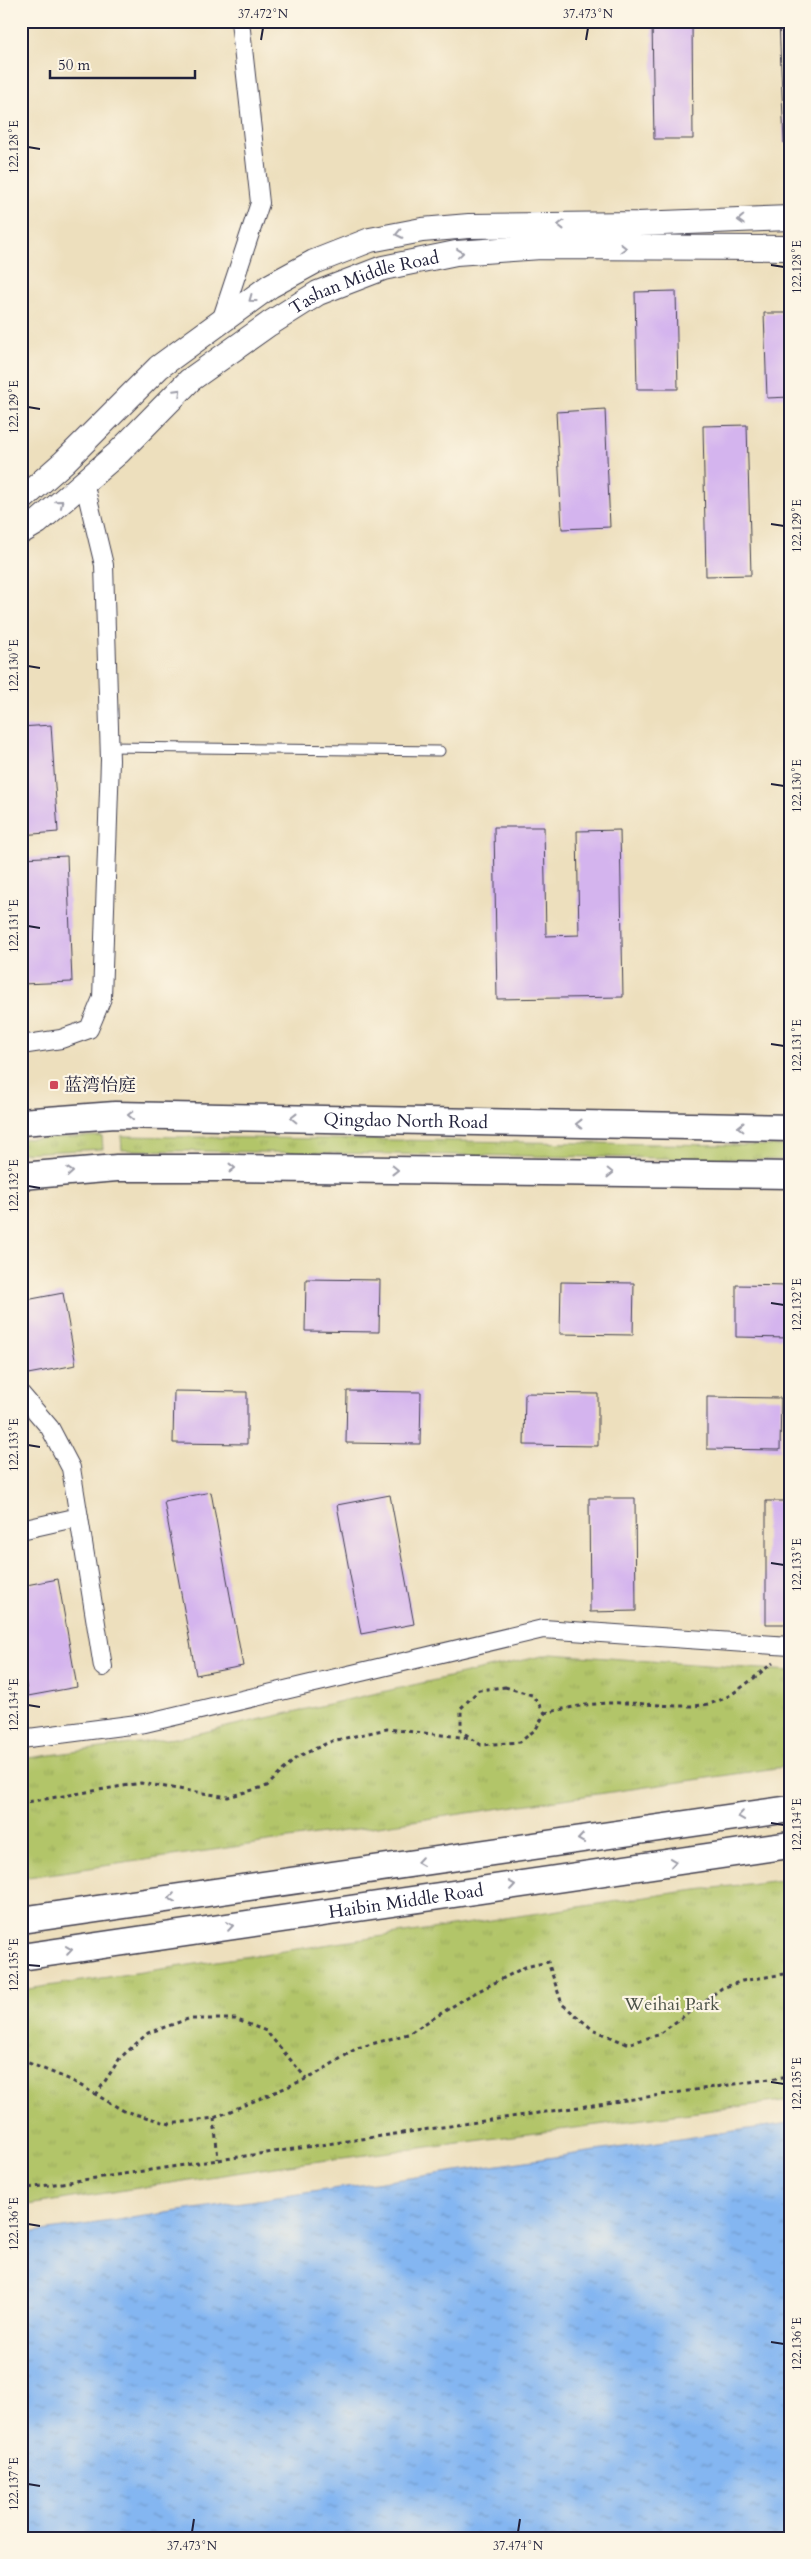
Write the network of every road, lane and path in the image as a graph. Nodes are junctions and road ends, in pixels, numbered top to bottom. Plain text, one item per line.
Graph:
1 (240, 21) edge
2 (790, 218) edge
3 (790, 248) edge
4 (221, 321) junction
5 (84, 482) junction
6 (21, 500) edge
7 (21, 532) edge
8 (109, 747) junction
9 (440, 751) dead end
10 (21, 1045) edge
11 (21, 1122) edge
12 (790, 1128) edge
13 (790, 1175) edge
14 (21, 1176) edge
15 (21, 1394) edge
16 (79, 1517) junction
17 (21, 1530) edge
18 (790, 1646) edge
19 (776, 1661) dead end
20 (103, 1667) dead end
21 (545, 1712) junction
22 (470, 1738) junction
23 (21, 1739) edge
24 (21, 1803) edge
25 (790, 1809) edge
26 (790, 1845) edge
27 (21, 1920) edge
28 (21, 1957) edge
29 (790, 1973) edge
30 (21, 2060) edge
31 (790, 2076) edge
32 (306, 2078) junction
33 (96, 2094) junction
34 (214, 2118) junction
35 (218, 2159) junction
36 (21, 2189) edge

1 - 4 street
2 -> 4 main road, Tashan Middle Road
5 -> 3 main road, Tashan Middle Road
4 - 6 main road, Tashan Middle Road
7 -> 5 main road, Tashan Middle Road
5 - 8 street
8 - 9 lane
8 - 10 street
12 -> 11 main road, Qingdao North Road
14 -> 13 main road
15 - 16 street
16 - 17 street
16 - 20 street
18 - 23 street
19 - 21 path
21 - 22 path
21 - 22 path
22 - 24 path
25 -> 27 main road, Haibin Middle Road
28 -> 26 main road, Haibin Middle Road
29 - 32 path
30 - 33 path
31 - 35 path
32 - 33 path
32 - 34 path
33 - 34 path
34 - 35 path
35 - 36 path

